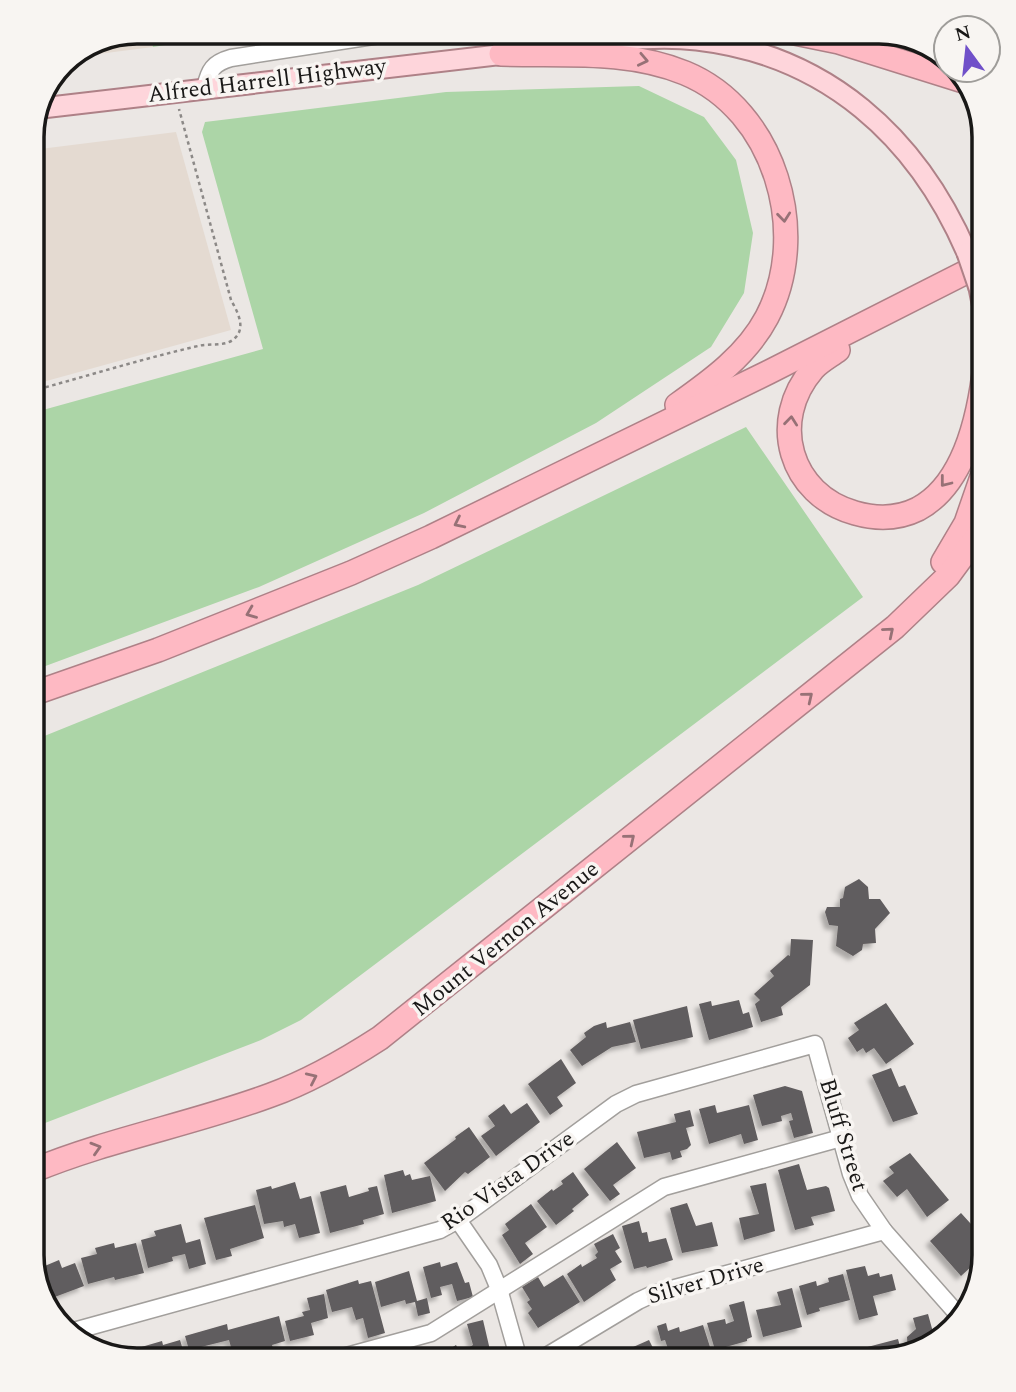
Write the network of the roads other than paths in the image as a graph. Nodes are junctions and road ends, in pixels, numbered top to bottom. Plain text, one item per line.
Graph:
1 (321, 44) edge
2 (546, 44) edge
3 (592, 44) edge
4 (719, 44) edge
5 (845, 44) edge
6 (502, 54) junction
7 (932, 71) edge
8 (205, 88) junction
9 (49, 107) edge
10 (972, 252) edge
11 (972, 260) edge
12 (972, 288) edge
13 (972, 435) edge
14 (521, 493) junction
15 (972, 507) edge
16 (972, 544) edge
17 (920, 601) junction
18 (44, 690) edge
19 (815, 1044) joint
20 (841, 1138) junction
21 (44, 1167) edge
22 (458, 1220) junction
23 (884, 1231) junction
24 (499, 1289) junction
25 (954, 1310) edge
26 (80, 1329) edge
27 (376, 1348) edge
28 (516, 1348) edge
29 (560, 1348) edge

1 - 8 street
2 - 6 highway
3 - 6 main road, Alfred Harrell Highway
4 - 10 main road, Alfred Harrell Highway
5 - 7 highway
6 - 8 main road, Alfred Harrell Highway
6 -> 14 highway
8 - 9 main road, Alfred Harrell Highway
11 - 14 highway
13 -> 12 highway
14 -> 18 highway
15 - 17 highway
16 - 17 highway
21 -> 17 highway, Mount Vernon Avenue
19 - 20 street, Bluff Street
19 - 22 street, Rio Vista Drive
20 - 23 street, Bluff Street
20 - 24 street
22 - 24 street
22 - 26 street, Rio Vista Drive
23 - 25 street, Bluff Street
23 - 29 street, Silver Drive
24 - 27 street
24 - 28 street

